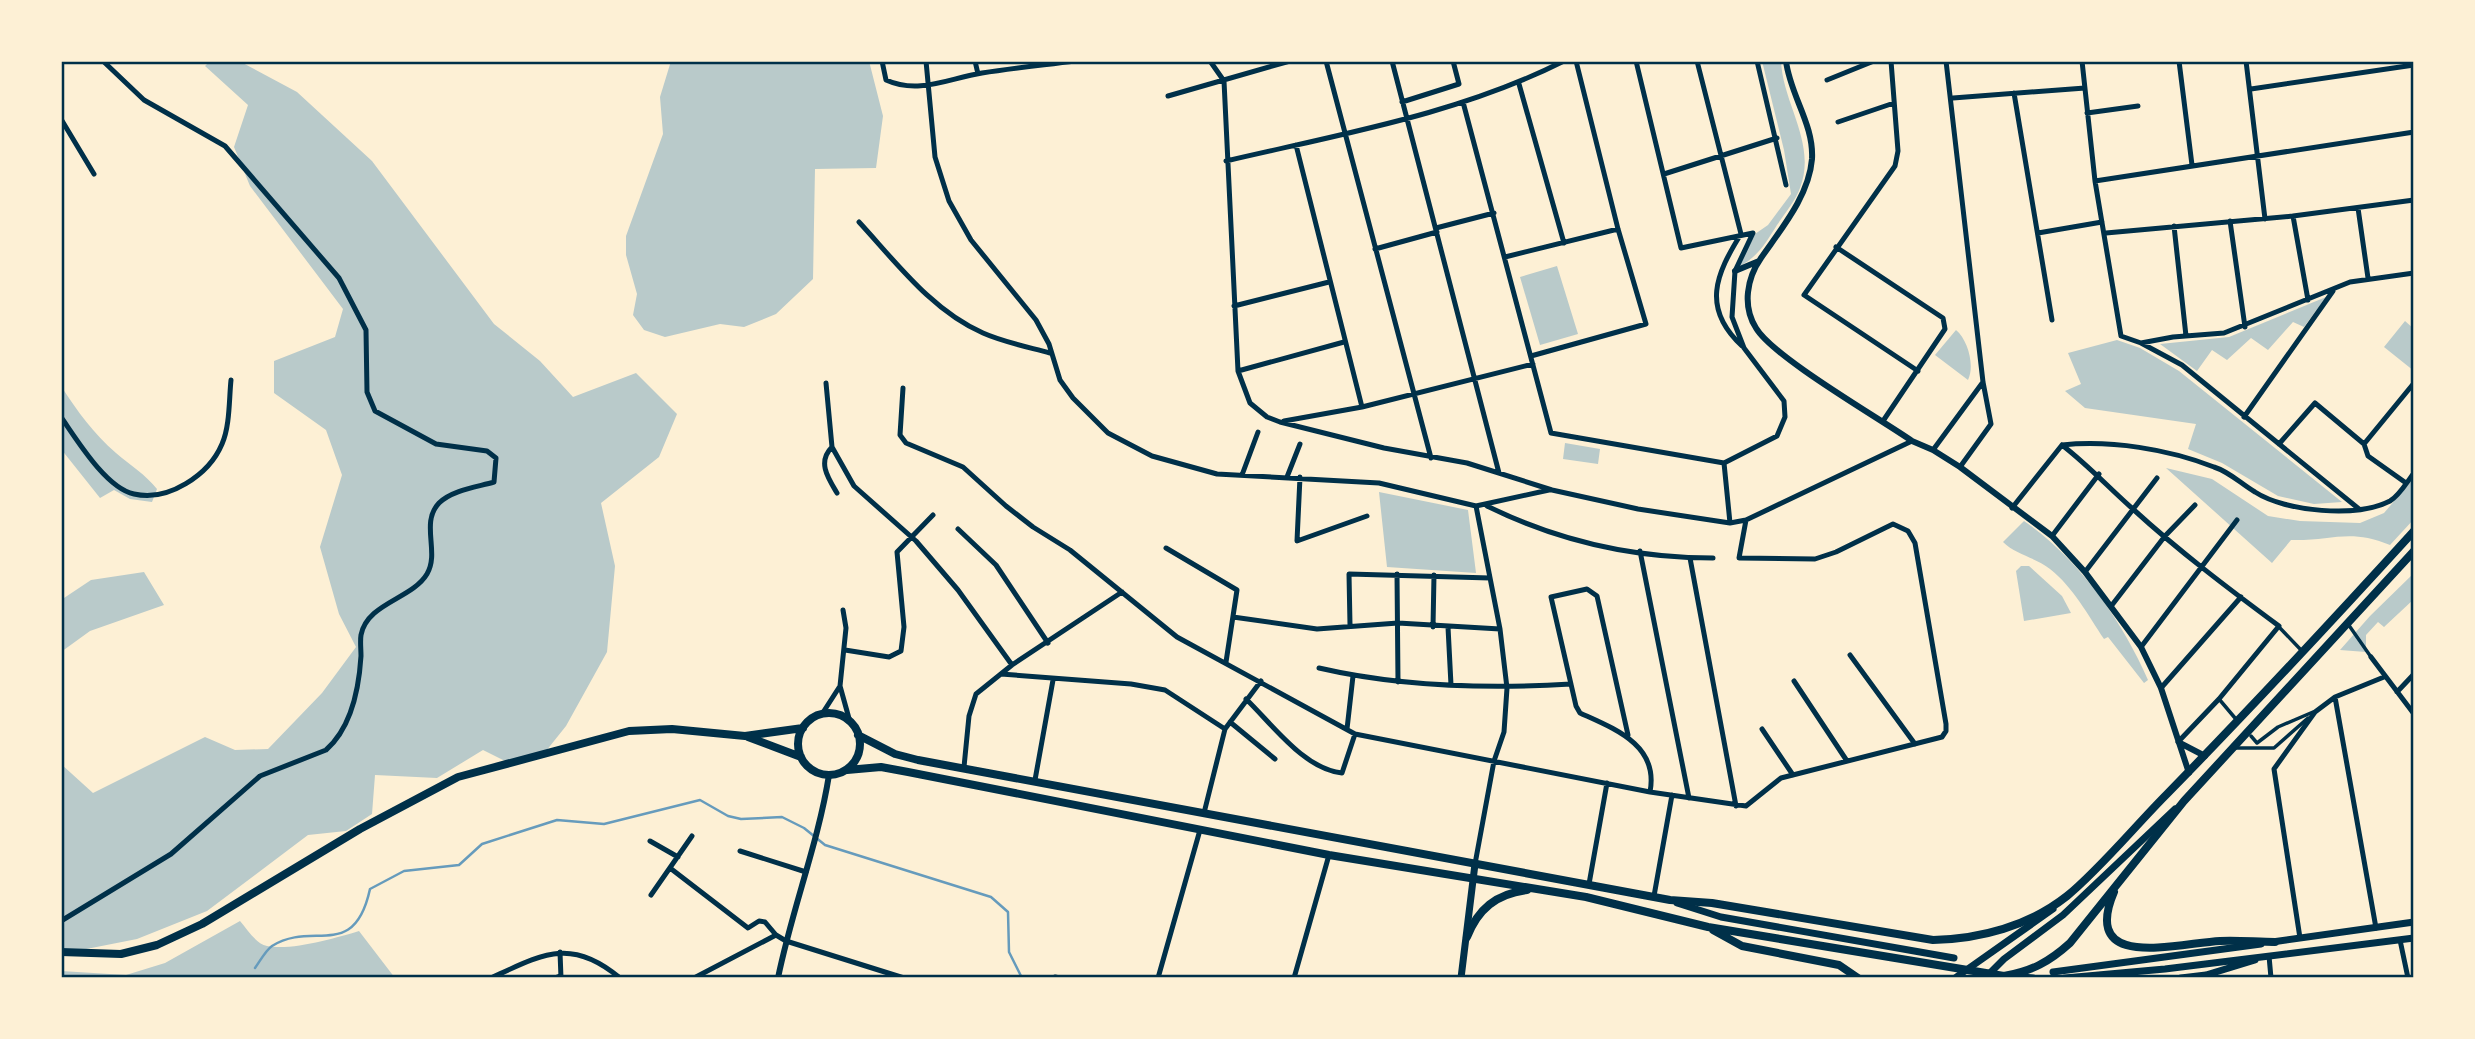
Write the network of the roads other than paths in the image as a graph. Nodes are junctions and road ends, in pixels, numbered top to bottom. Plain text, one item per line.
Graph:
1 (103, 61) edge
2 (882, 61) edge
3 (926, 61) edge
4 (975, 61) edge
5 (1075, 61) edge
6 (1210, 61) edge
7 (1290, 61) edge
8 (1326, 61) edge
9 (1392, 61) edge
10 (1453, 61) edge
11 (1564, 61) edge
12 (1576, 61) edge
13 (1636, 61) edge
14 (1697, 61) edge
15 (1758, 61) edge
16 (1786, 61) edge
17 (1874, 61) edge
18 (1891, 61) edge
19 (1946, 61) edge
20 (2082, 61) edge
21 (2179, 61) edge
22 (2246, 61) edge
23 (1019, 64) edge
24 (2414, 65) edge
25 (978, 74) junction
26 (1827, 80) dead end
27 (1224, 81) junction
28 (1519, 84) junction
29 (929, 86) junction
30 (2085, 88) junction
31 (2251, 89) junction
32 (2014, 93) junction
33 (1168, 96) dead end
34 (1952, 98) junction
35 (1402, 102) junction
36 (1463, 102) junction
37 (1894, 103) junction
38 (2138, 106) dead end
39 (2087, 113) junction
40 (1405, 119) junction
41 (61, 120) edge
42 (1838, 122) dead end
43 (2414, 132) edge
44 (1345, 133) junction
45 (1777, 138) junction
46 (1296, 145) junction
47 (2260, 154) junction
48 (1721, 155) junction
49 (1226, 161) junction
50 (2192, 165) junction
51 (94, 174) dead end
52 (1664, 174) junction
53 (2095, 181) junction
54 (1786, 185) dead end
55 (2414, 200) edge
56 (2358, 208) junction
57 (1494, 213) junction
58 (2293, 216) junction
59 (2265, 219) junction
60 (2230, 221) junction
61 (859, 222) dead end
62 (2102, 222) junction
63 (2174, 226) junction
64 (1618, 229) junction
65 (1437, 230) junction
66 (2038, 233) junction
67 (2106, 233) junction
68 (1741, 234) junction
69 (1564, 243) junction
70 (1836, 247) junction
71 (1376, 249) junction
72 (1505, 257) junction
73 (1759, 261) junction
74 (1735, 271) junction
75 (2414, 274) edge
76 (2368, 278) junction
77 (1329, 282) junction
78 (2334, 290) junction
79 (2308, 300) junction
80 (1234, 306) junction
81 (2052, 320) dead end
82 (2245, 327) junction
83 (2186, 336) junction
84 (1344, 342) junction
85 (2141, 343) junction
86 (1744, 348) junction
87 (1050, 353) junction
88 (1531, 356) junction
89 (1534, 364) junction
90 (1238, 371) junction
91 (1918, 371) junction
92 (230, 380) dead end
93 (1475, 380) junction
94 (1983, 382) junction
95 (826, 383) dead end
96 (2414, 383) edge
97 (903, 388) dead end
98 (1414, 393) junction
99 (1362, 407) junction
100 (61, 417) edge
101 (2244, 417) junction
102 (1883, 421) junction
103 (1280, 422) junction
104 (1258, 432) dead end
105 (1912, 441) junction
106 (1300, 444) dead end
107 (2279, 444) junction
108 (2364, 444) junction
109 (2062, 445) junction
110 (832, 447) junction
111 (1933, 450) junction
112 (1431, 458) junction
113 (1724, 463) junction
114 (1960, 467) junction
115 (1499, 473) junction
116 (2414, 473) edge
117 (2099, 474) junction
118 (1242, 475) junction
119 (1287, 477) junction
120 (1300, 477) junction
121 (2157, 478) dead end
122 (2406, 483) junction
123 (1552, 490) junction
124 (837, 494) dead end
125 (2194, 505) dead end
126 (1476, 506) junction
127 (1487, 506) junction
128 (2012, 508) junction
129 (2359, 509) junction
130 (2134, 510) junction
131 (933, 515) dead end
132 (1367, 516) dead end
133 (1746, 520) junction
134 (2237, 520) dead end
135 (1730, 523) junction
136 (958, 529) dead end
137 (2414, 531) edge
138 (2052, 536) junction
139 (2165, 536) junction
140 (911, 538) junction
141 (1166, 548) dead end
142 (1640, 551) junction
143 (2414, 551) edge
144 (1690, 558) junction
145 (1713, 558) dead end
146 (2202, 569) junction
147 (2085, 572) junction
148 (1397, 574) junction
149 (1434, 575) junction
150 (1490, 578) junction
151 (1122, 592) junction
152 (2241, 597) junction
153 (2112, 605) junction
154 (843, 610) dead end
155 (1233, 617) junction
156 (1398, 623) junction
157 (2347, 624) junction
158 (1350, 625) junction
159 (2279, 626) junction
160 (1433, 627) junction
161 (1448, 628) junction
162 (1500, 629) junction
163 (1048, 643) junction
164 (2141, 647) junction
165 (845, 650) junction
166 (2302, 650) junction
167 (1850, 655) dead end
168 (2371, 657) joint
169 (1226, 662) junction
170 (1012, 665) junction
171 (1319, 668) dead end
172 (1001, 674) junction
173 (2414, 674) edge
174 (1353, 676) junction
175 (2384, 677) junction
176 (1053, 680) junction
177 (1261, 681) junction
178 (1794, 681) dead end
179 (1398, 682) junction
180 (1571, 684) junction
181 (1451, 685) junction
182 (840, 686) junction
183 (1507, 688) junction
184 (2161, 688) junction
185 (2397, 692) junction
186 (2335, 697) junction
187 (1246, 699) junction
188 (2219, 699) junction
189 (2315, 712) junction
190 (2414, 714) edge
191 (822, 715) junction
192 (2235, 718) dead end
193 (850, 722) junction
194 (1230, 722) junction
195 (803, 728) junction
196 (1225, 729) junction
197 (1347, 729) junction
198 (1762, 729) dead end
199 (1354, 734) junction
200 (858, 735) junction
201 (1628, 735) junction
202 (745, 736) junction
203 (2250, 736) dead end
204 (2178, 742) junction
205 (1915, 744) junction
206 (2232, 748) junction
207 (2205, 756) junction
208 (801, 757) junction
209 (1275, 759) dead end
210 (1494, 761) junction
211 (1847, 761) junction
212 (964, 767) junction
213 (847, 769) junction
214 (2189, 773) junction
215 (829, 775) junction
216 (1793, 775) junction
217 (1035, 780) junction
218 (1607, 783) junction
219 (1650, 792) junction
220 (1672, 795) junction
221 (1689, 798) junction
222 (2185, 801) junction
223 (1736, 806) junction
224 (1204, 813) junction
225 (1200, 830) junction
226 (691, 836) dead end
227 (650, 841) dead end
228 (740, 851) dead end
229 (1329, 855) junction
230 (678, 857) junction
231 (1475, 864) junction
232 (670, 868) junction
233 (806, 872) junction
234 (1473, 879) junction
235 (2118, 883) junction
236 (1588, 884) junction
237 (1540, 890) junction
238 (651, 895) dead end
239 (1654, 896) junction
240 (2066, 897) junction
241 (1670, 900) junction
242 (61, 921) edge
243 (2414, 922) edge
244 (1708, 927) junction
245 (2376, 930) junction
246 (776, 935) junction
247 (1467, 937) junction
248 (2300, 938) junction
249 (2414, 938) edge
250 (2400, 940) junction
251 (786, 942) junction
252 (2275, 942) junction
253 (61, 951) edge
254 (560, 952) junction
255 (2265, 957) junction
256 (1954, 958) dead end
257 (2053, 972) dead end
258 (561, 976) edge
259 (2004, 976) junction
260 (491, 978) edge
261 (554, 978) edge
262 (620, 978) edge
263 (694, 978) edge
264 (778, 978) edge
265 (904, 978) edge
266 (1158, 978) edge
267 (1294, 978) edge
268 (1461, 978) edge
269 (1858, 978) edge
270 (1955, 978) edge
271 (1985, 978) edge
272 (2033, 978) edge
273 (2065, 978) edge
274 (2181, 978) edge
275 (2271, 978) edge
276 (2408, 978) edge

1 - 242 street
2 - 29 street
3 - 29 street
4 - 25 street
5 - 23 street
6 - 27 street
7 - 27 street
8 - 44 street
9 - 35 street
10 - 35 street
11 - 28 street
12 - 64 street
13 - 52 street
14 - 48 street
15 - 45 street
16 - 73 street
17 - 26 street
18 - 37 street
19 - 34 street
20 - 30 street
21 - 50 street
22 - 31 street
23 - 25 street
24 - 31 street
25 - 29 street
27 - 33 street
27 - 49 street
28 - 36 street
28 - 69 street
29 - 87 street
30 - 32 street
30 - 39 street
31 - 47 street
32 - 34 street
32 - 66 street
34 - 94 street
35 - 40 street
36 - 40 street
36 - 57 street
37 - 42 street
37 - 70 street
38 - 39 street
39 - 53 street
40 - 44 street
40 - 65 street
41 - 51 street
43 - 47 street
44 - 46 street
44 - 71 street
45 - 48 street
45 - 54 street
46 - 49 street
46 - 77 street
47 - 50 street
47 - 59 street
48 - 52 street
48 - 68 street
49 - 80 street
50 - 53 street
52 - 68 street
53 - 62 street
55 - 56 street
56 - 58 street
56 - 76 street
57 - 65 street
57 - 72 street
58 - 59 street
58 - 79 street
59 - 60 street
60 - 63 street
60 - 82 street
61 - 87 street
62 - 66 street
62 - 67 street
63 - 67 street
63 - 83 street
64 - 69 street
64 - 88 street
65 - 71 street
65 - 93 street
66 - 81 street
67 - 85 street
68 - 74 street
68 - 86 street
69 - 72 street
70 - 91 street
70 - 91 street
71 - 98 street
72 - 88 street
73 - 74 street
73 - 102 street
74 - 86 street
75 - 76 street
76 - 78 street
77 - 80 street
77 - 84 street
78 - 79 street
78 - 101 street
79 - 82 street
80 - 90 street
82 - 83 street
83 - 85 street
84 - 90 street
84 - 99 street
85 - 101 street
86 - 113 street
87 - 118 street
88 - 89 street
89 - 93 street
89 - 113 street
90 - 103 street
91 - 102 street
92 - 100 street
93 - 98 street
93 - 115 street
94 - 111 street
94 - 114 street
95 - 110 street
96 - 108 street
97 - 151 street
98 - 99 street
98 - 112 street
99 - 103 street
101 - 107 street
102 - 105 street
103 - 112 street
104 - 118 street
105 - 111 street
105 - 133 street
106 - 119 street
107 - 108 street
107 - 129 street
108 - 122 street
109 - 117 street
109 - 128 street
109 - 129 street
110 - 124 street
110 - 140 street
111 - 114 street
112 - 115 street
113 - 135 street
114 - 128 street
115 - 123 street
116 - 122 street
117 - 130 street
117 - 138 street
118 - 119 street
119 - 120 street
120 - 126 street
120 - 132 street
121 - 130 street
122 - 129 street
123 - 127 street
123 - 135 street
125 - 139 street
126 - 127 street
126 - 150 street
127 - 142 street
128 - 138 street
130 - 139 street
130 - 147 street
131 - 140 street
133 - 135 street
133 - 205 street
134 - 146 street
136 - 163 street
137 - 166 main road
138 - 147 street
139 - 146 street
139 - 153 street
140 - 165 street
140 - 170 street
141 - 155 street
142 - 144 street
142 - 221 street
143 - 157 main road
144 - 145 street
144 - 223 street
146 - 152 street
146 - 164 street
147 - 153 street
148 - 149 street
148 - 156 street
148 - 158 street
149 - 150 street
149 - 160 street
150 - 162 street
151 - 163 street
151 - 169 street
152 - 159 street
152 - 184 street
153 - 164 street
154 - 165 street
155 - 158 street
155 - 169 street
156 - 158 street
156 - 160 street
156 - 179 street
157 - 168 street
157 - 206 main road
159 - 166 street
159 - 188 street
160 - 161 street
161 - 162 street
161 - 181 street
162 - 183 street
163 - 170 street
164 - 184 street
165 - 182 street
166 - 207 main road
167 - 205 street
168 - 175 street
169 - 177 street
170 - 172 street
171 - 174 street
172 - 176 street
172 - 212 street
173 - 185 street
174 - 179 street
174 - 197 street
175 - 185 street
175 - 186 street
176 - 196 street
176 - 217 street
177 - 187 street
177 - 197 street
178 - 211 street
179 - 181 street
180 - 183 street
180 - 201 street
180 - 201 street
181 - 183 street
182 - 191 street
182 - 193 street
183 - 210 street
184 - 204 street
185 - 190 street
186 - 189 street
186 - 245 street
187 - 194 street
187 - 199 street
188 - 192 street
188 - 204 street
189 - 203 street
189 - 206 street
189 - 248 street
191 - 193 main road
191 - 195 main road
193 - 200 main road
194 - 196 street
194 - 209 street
195 - 202 main road
195 - 208 main road
196 - 224 street
197 - 199 street
198 - 216 street
199 - 210 street
200 - 212 main road
200 - 213 main road
201 - 219 street
202 - 208 main road
202 - 253 main road
204 - 207 street
204 - 214 street
205 - 211 street
206 - 222 main road
207 - 214 main road
208 - 215 main road
210 - 218 street
210 - 231 street
211 - 216 street
212 - 217 main road
213 - 215 main road
213 - 225 main road
214 - 240 main road
215 - 233 street
216 - 223 street
217 - 224 main road
218 - 219 street
218 - 236 street
219 - 220 street
220 - 221 street
220 - 239 street
221 - 223 street
222 - 235 main road
222 - 271 main road
224 - 231 main road
225 - 229 main road
225 - 266 street
226 - 230 street
227 - 230 street
228 - 233 street
229 - 234 main road
229 - 267 street
230 - 232 street
231 - 234 main road
231 - 236 main road
232 - 238 street
232 - 246 street
233 - 251 street
234 - 237 main road
234 - 247 main road
235 - 252 main road
235 - 259 main road
236 - 239 main road
237 - 244 main road
237 - 247 main road
239 - 241 main road
240 - 241 main road
240 - 270 main road
241 - 256 main road
243 - 245 main road
244 - 259 main road
244 - 269 main road
245 - 248 main road
246 - 251 street
246 - 263 street
247 - 268 main road
248 - 252 main road
249 - 250 main road
250 - 255 main road
250 - 276 street
251 - 264 street
251 - 265 street
252 - 257 main road
254 - 258 street
254 - 260 street
254 - 262 street
255 - 273 main road
255 - 274 main road
255 - 275 street
258 - 261 street
259 - 272 main road

